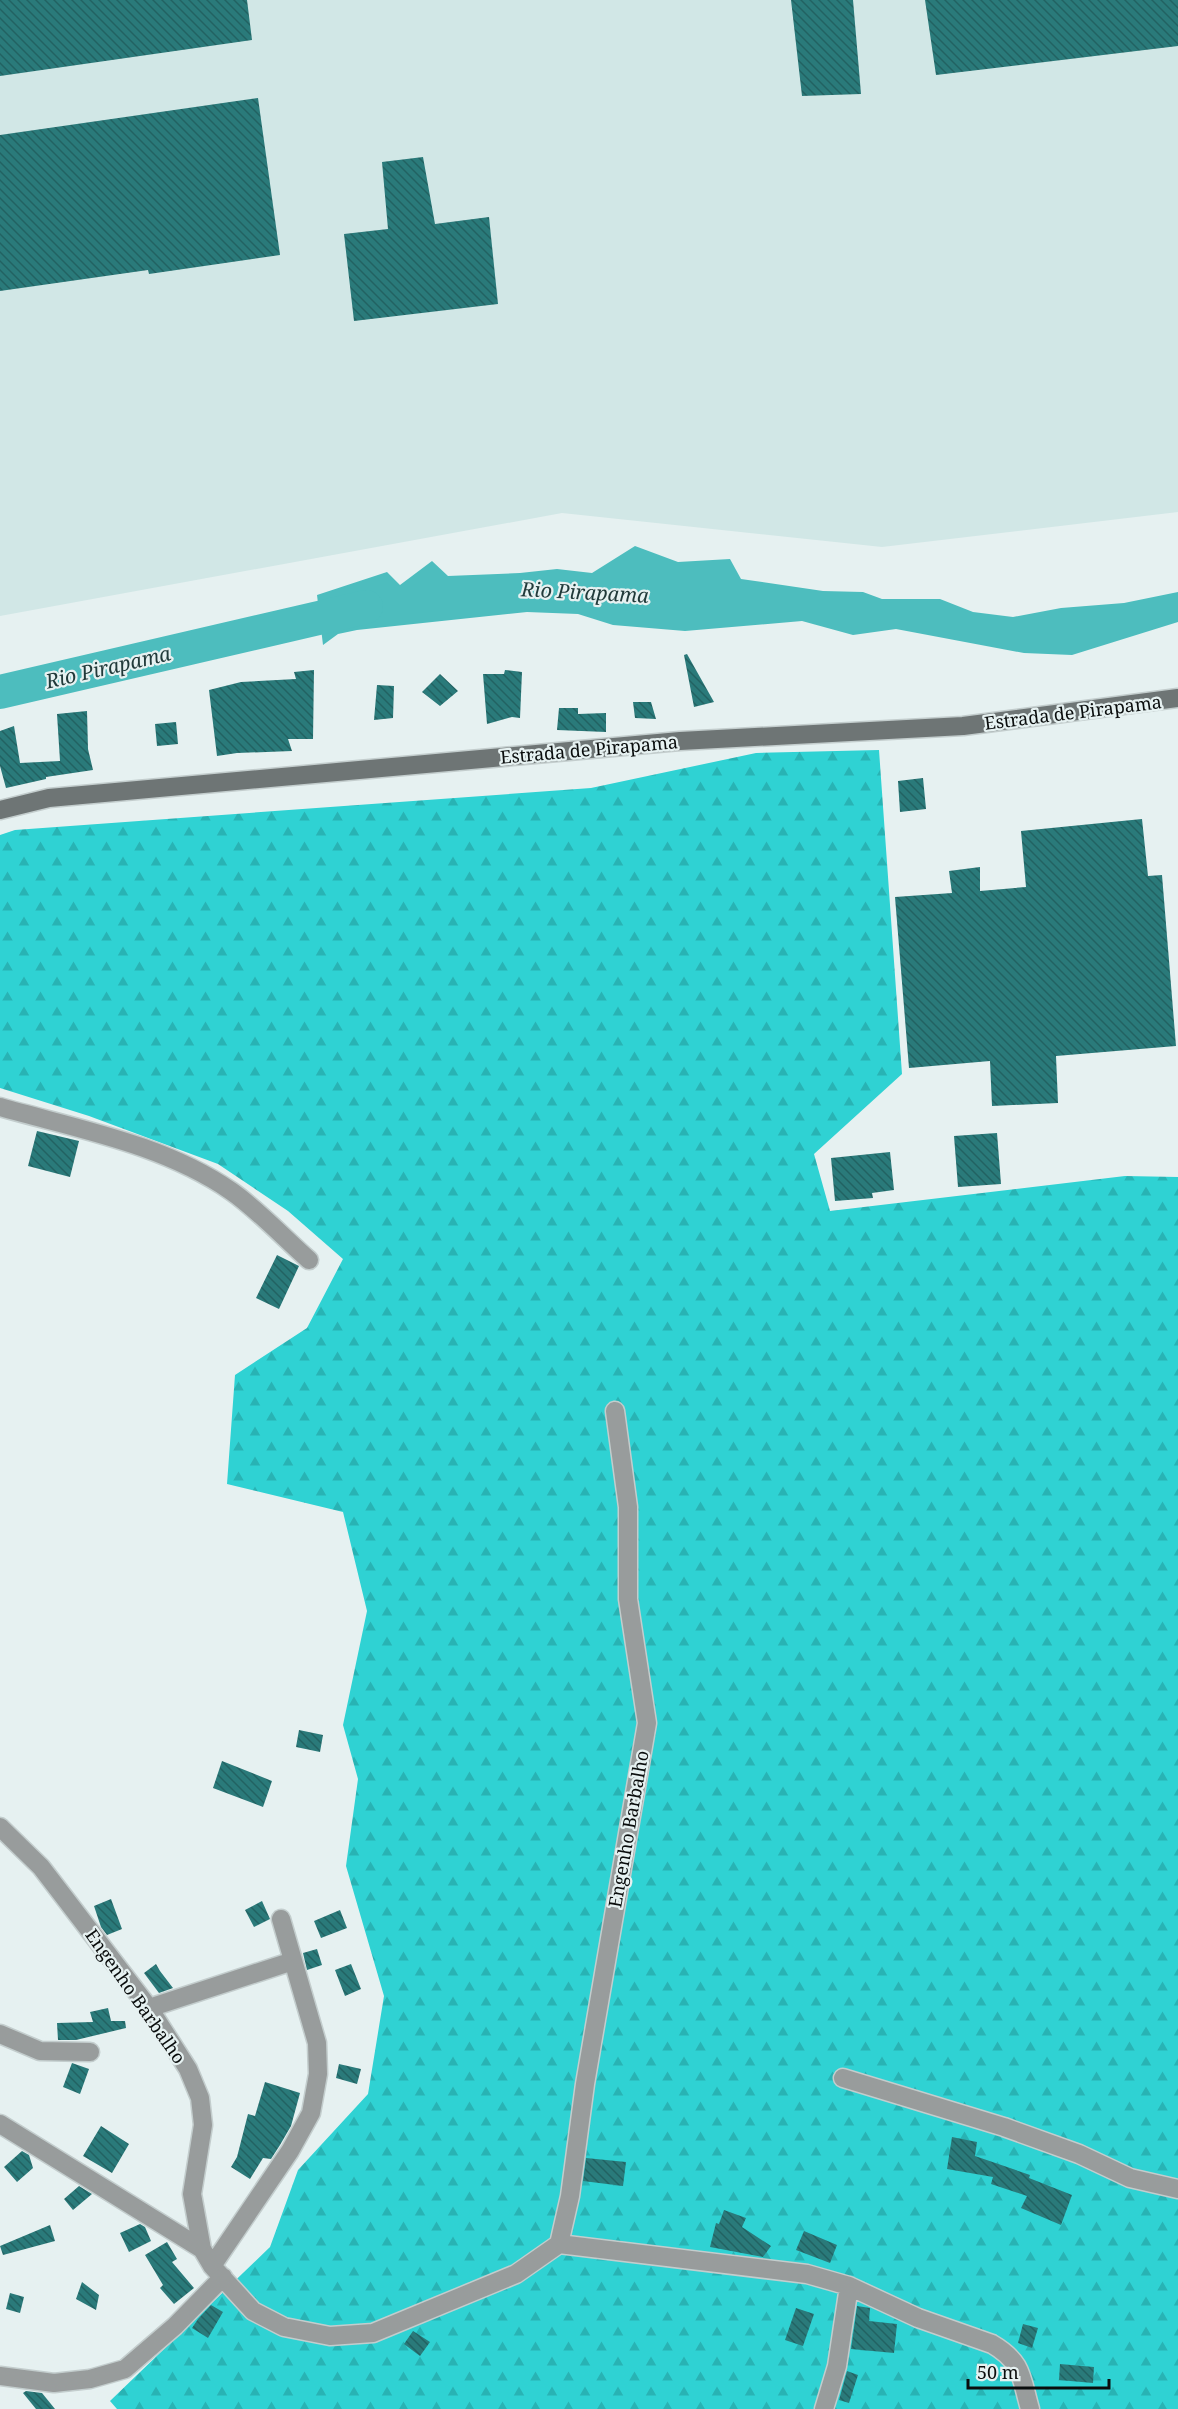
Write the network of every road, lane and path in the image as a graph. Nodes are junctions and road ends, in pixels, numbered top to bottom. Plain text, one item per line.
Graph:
1 (1178, 698) edge
2 (0, 810) edge
3 (0, 1107) edge
4 (309, 1260) dead end
5 (615, 1412) dead end
6 (0, 1827) edge
7 (281, 1919) dead end
8 (293, 1961) junction
9 (148, 2008) junction
10 (0, 2034) edge
11 (90, 2052) dead end
12 (843, 2078) dead end
13 (0, 2124) edge
14 (1178, 2189) edge
15 (559, 2244) junction
16 (202, 2250) junction
17 (218, 2271) junction
18 (849, 2286) junction
19 (0, 2376) edge
20 (824, 2409) edge
21 (1030, 2409) edge

1 - 2 main road, Estrada de Pirapama
3 - 4 street
5 - 15 street, Engenho Barbalho
6 - 9 street, Engenho Barbalho
7 - 8 street
8 - 9 street
8 - 17 street
9 - 16 street, Engenho Barbalho
10 - 11 street
12 - 14 street
13 - 16 street
15 - 17 street, Engenho Barbalho
15 - 18 street
16 - 17 street, Engenho Barbalho
17 - 19 street
18 - 20 street
18 - 21 street

